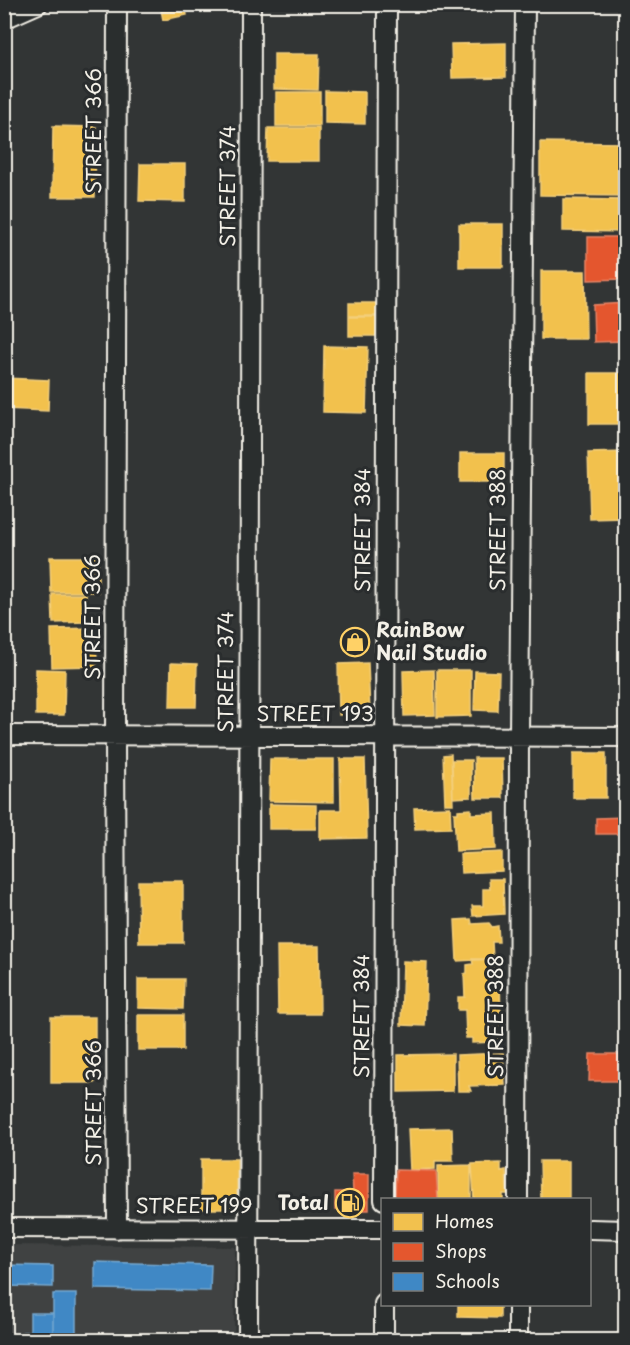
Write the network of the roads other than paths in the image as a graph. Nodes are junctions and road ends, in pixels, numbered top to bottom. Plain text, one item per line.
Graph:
1 (38, 4) edge
2 (117, 4) edge
3 (251, 4) edge
4 (387, 4) edge
5 (525, 4) edge
6 (4, 19) edge
7 (4, 735) edge
8 (115, 736) junction
9 (249, 736) junction
10 (385, 737) junction
11 (519, 737) junction
12 (626, 737) edge
13 (384, 1198) edge
14 (518, 1198) edge
15 (4, 1228) edge
16 (117, 1229) junction
17 (248, 1229) junction
18 (381, 1229) edge
19 (591, 1230) edge
20 (626, 1230) edge
21 (384, 1306) edge
22 (518, 1306) edge
23 (248, 1341) edge
24 (384, 1341) edge
25 (518, 1341) edge

1 - 6 street
2 - 8 street, STREET 366
3 - 9 street, STREET 374
4 - 10 street, STREET 384
5 - 11 street, STREET 388
7 - 8 street, STREET 193
8 - 9 street, STREET 193
8 - 16 street, STREET 366
9 - 10 street, STREET 193
9 - 17 street, STREET 374
10 - 11 street, STREET 193
10 - 13 street, STREET 384
11 - 12 street, STREET 193
11 - 14 street, STREET 388
15 - 16 street, STREET 199
16 - 17 street, STREET 199
17 - 18 street, STREET 199
17 - 23 street, STREET 374
19 - 20 street
21 - 24 street
22 - 25 street

